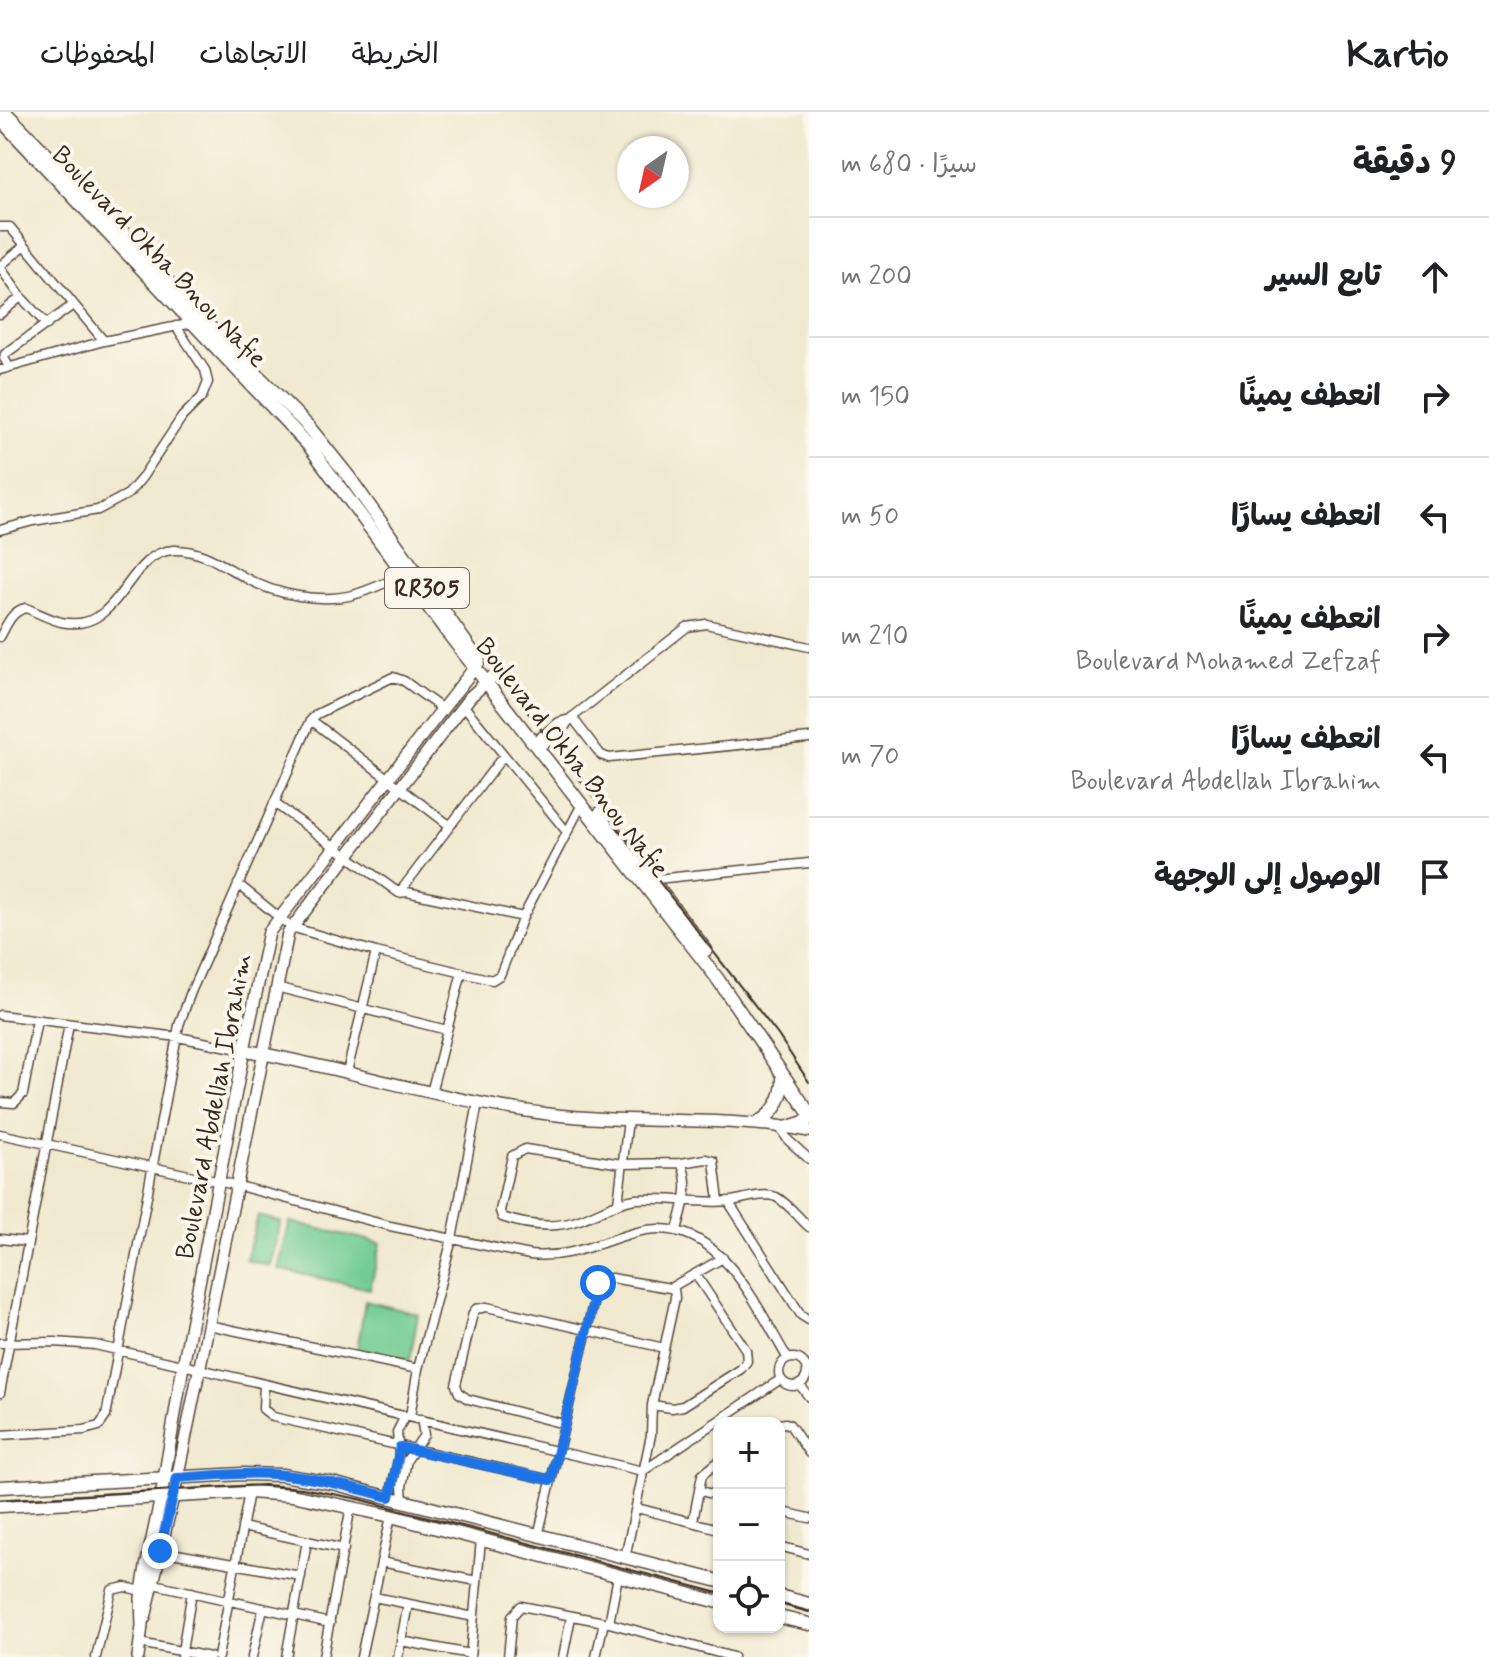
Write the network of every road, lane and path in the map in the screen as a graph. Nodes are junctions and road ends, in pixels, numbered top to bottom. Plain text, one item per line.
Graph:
1 (5, 112) edge
2 (0, 119) edge
3 (0, 227) edge
4 (117, 235) junction
5 (24, 246) junction
6 (0, 267) edge
7 (21, 297) junction
8 (73, 305) junction
9 (0, 314) edge
10 (193, 323) junction
11 (47, 325) junction
12 (176, 326) junction
13 (104, 341) junction
14 (5, 368) edge
15 (0, 530) edge
16 (405, 575) junction
17 (0, 637) edge
18 (809, 647) edge
19 (477, 664) junction
20 (489, 679) junction
21 (464, 706) junction
22 (441, 708) junction
23 (571, 718) junction
24 (311, 720) junction
25 (809, 738) edge
26 (539, 743) junction
27 (504, 755) junction
28 (388, 778) junction
29 (400, 788) junction
30 (274, 803) junction
31 (582, 804) junction
32 (449, 825) junction
33 (567, 832) junction
34 (335, 847) junction
35 (348, 855) junction
36 (809, 863) edge
37 (647, 880) junction
38 (238, 884) junction
39 (399, 893) junction
40 (523, 917) junction
41 (278, 919) junction
42 (291, 927) junction
43 (376, 952) junction
44 (462, 972) junction
45 (276, 987) junction
46 (362, 1008) junction
47 (0, 1015) edge
48 (37, 1020) junction
49 (69, 1024) junction
50 (447, 1030) junction
51 (178, 1037) junction
52 (244, 1050) junction
53 (262, 1053) junction
54 (782, 1071) junction
55 (347, 1072) junction
56 (431, 1093) junction
57 (809, 1097) edge
58 (0, 1102) edge
59 (478, 1103) junction
60 (809, 1113) edge
61 (628, 1120) junction
62 (809, 1120) edge
63 (759, 1122) junction
64 (784, 1125) junction
65 (809, 1131) edge
66 (0, 1134) edge
67 (46, 1143) junction
68 (809, 1159) edge
69 (681, 1163) junction
70 (622, 1164) junction
71 (153, 1167) junction
72 (219, 1182) junction
73 (235, 1185) junction
74 (685, 1200) junction
75 (724, 1201) junction
76 (618, 1203) junction
77 (809, 1227) edge
78 (677, 1230) junction
79 (0, 1239) edge
80 (452, 1239) junction
81 (28, 1242) junction
82 (723, 1258) junction
83 (696, 1275) junction
84 (674, 1288) junction
85 (809, 1320) edge
86 (208, 1325) junction
87 (586, 1330) junction
88 (5, 1343) edge
89 (664, 1348) junction
90 (118, 1352) junction
91 (788, 1359) junction
92 (807, 1363) edge
93 (183, 1366) junction
94 (200, 1369) junction
95 (418, 1369) junction
96 (781, 1379) junction
97 (264, 1385) junction
98 (800, 1385) junction
99 (0, 1393) edge
100 (809, 1397) edge
101 (652, 1405) junction
102 (407, 1416) junction
103 (421, 1419) junction
104 (785, 1423) edge
105 (564, 1424) junction
106 (0, 1435) edge
107 (400, 1447) junction
108 (413, 1450) junction
109 (557, 1453) junction
110 (809, 1453) edge
111 (713, 1466) edge
112 (643, 1471) junction
113 (171, 1478) junction
114 (551, 1480) junction
115 (0, 1487) edge
116 (701, 1491) junction
117 (249, 1492) junction
118 (713, 1494) edge
119 (167, 1497) junction
120 (397, 1499) junction
121 (0, 1506) edge
122 (351, 1506) junction
123 (637, 1508) junction
124 (785, 1512) edge
125 (391, 1516) junction
126 (809, 1518) edge
127 (693, 1521) junction
128 (242, 1527) junction
129 (713, 1527) edge
130 (538, 1536) junction
131 (481, 1540) junction
132 (307, 1541) junction
133 (785, 1548) edge
134 (344, 1549) junction
135 (160, 1551) junction
136 (809, 1554) edge
137 (625, 1558) junction
138 (381, 1562) junction
139 (235, 1564) junction
140 (301, 1576) junction
141 (618, 1576) junction
142 (713, 1580) edge
143 (477, 1581) junction
144 (149, 1590) junction
145 (192, 1592) junction
146 (374, 1597) junction
147 (785, 1598) edge
148 (228, 1600) junction
149 (713, 1600) edge
150 (408, 1604) junction
151 (809, 1604) edge
152 (263, 1608) junction
153 (295, 1614) junction
154 (474, 1617) junction
155 (571, 1617) junction
156 (785, 1618) edge
157 (330, 1623) junction
158 (606, 1623) junction
159 (809, 1624) edge
160 (401, 1641) junction
161 (140, 1643) junction
162 (702, 1653) edge
163 (182, 1654) edge
164 (470, 1655) edge
165 (96, 1657) edge
166 (138, 1657) edge
167 (210, 1657) edge
168 (218, 1657) edge
169 (252, 1657) edge
170 (286, 1657) edge
171 (323, 1657) edge
172 (361, 1657) edge
173 (398, 1657) edge
174 (508, 1657) edge
175 (563, 1657) edge
176 (597, 1657) edge
177 (733, 1657) edge

1 - 4 main road, Boulevard Okba Bnou Nafie / RR305
2 - 4 main road, Boulevard Okba Bnou Nafie / RR305
3 - 5 street
4 - 10 main road, Boulevard Okba Bnou Nafie / RR305
4 - 19 main road, Boulevard Okba Bnou Nafie / RR305
5 - 6 street
5 - 8 street
6 - 7 street
7 - 9 street
7 - 11 street
8 - 11 street
8 - 13 street
10 - 12 street
10 - 16 main road, Boulevard Okba Bnou Nafie / RR305
11 - 14 street
12 - 13 street
12 - 15 street
13 - 14 street
16 - 17 street
16 - 19 main road, Boulevard Okba Bnou Nafie / RR305
18 - 23 street
19 - 20 main road, Boulevard Okba Bnou Nafie / RR305
19 - 22 street, Boulevard Abdellah Ibrahim
20 - 21 street, Boulevard Abdellah Ibrahim
20 - 26 main road, Boulevard Okba Bnou Nafie / RR305
21 - 27 street
21 - 29 street, Boulevard Abdellah Ibrahim
22 - 24 street
22 - 28 street, Boulevard Abdellah Ibrahim
23 - 25 street
23 - 26 street
24 - 28 street
24 - 30 street
26 - 31 main road, Boulevard Okba Bnou Nafie / RR305
26 - 37 main road, Boulevard Okba Bnou Nafie / RR305
27 - 32 street
27 - 33 street
28 - 29 street
28 - 34 street, Boulevard Abdellah Ibrahim
29 - 32 street
29 - 35 street, Boulevard Abdellah Ibrahim
30 - 34 street
30 - 38 street
31 - 33 street
31 - 37 main road, Boulevard Okba Bnou Nafie / RR305
32 - 39 street
33 - 40 street
34 - 35 street
34 - 41 street, Boulevard Abdellah Ibrahim
35 - 39 street
35 - 42 street, Boulevard Abdellah Ibrahim
36 - 37 street
37 - 54 main road, Boulevard Okba Bnou Nafie / RR305
37 - 57 main road, Boulevard Okba Bnou Nafie / RR305
38 - 41 street
38 - 51 street
39 - 40 street
40 - 44 street
41 - 42 street
41 - 52 street, Boulevard Abdellah Ibrahim
42 - 43 street
42 - 45 street, Boulevard Abdellah Ibrahim
43 - 44 street
43 - 46 street
44 - 50 street
45 - 46 street
45 - 53 street, Boulevard Abdellah Ibrahim
46 - 50 street
46 - 55 street
47 - 48 street
48 - 49 street
48 - 58 street
49 - 51 street
49 - 67 street
50 - 56 street
51 - 52 street
51 - 71 street
52 - 53 street
52 - 72 street, Boulevard Abdellah Ibrahim
53 - 55 street
53 - 73 street, Boulevard Abdellah Ibrahim
54 - 60 main road, Boulevard Okba Bnou Nafie / RR305
54 - 63 main road
55 - 56 street
56 - 59 street
59 - 61 street
59 - 80 street
61 - 63 street
61 - 70 street
62 - 64 street
63 - 64 street
64 - 65 street
64 - 68 street
66 - 67 street
67 - 71 street
67 - 81 street
69 - 70 street
69 - 74 street
69 - 75 street
70 - 76 street
70 - 76 street
71 - 72 street
71 - 90 street
72 - 73 street
72 - 93 street, Boulevard Abdellah Ibrahim
73 - 80 street
73 - 86 street, Boulevard Abdellah Ibrahim
74 - 75 street
74 - 76 street
74 - 78 street
75 - 77 street
75 - 85 street
78 - 80 street
78 - 82 street
79 - 81 street
80 - 95 street
81 - 88 street
82 - 83 street
82 - 91 street
83 - 84 street
83 - 101 street
84 - 87 street
84 - 89 street
86 - 94 street, Boulevard Abdellah Ibrahim
86 - 95 street
87 - 89 street
87 - 105 street
87 - 105 street
88 - 90 street
88 - 99 street
89 - 101 street
90 - 93 street
90 - 106 street
91 - 92 street
91 - 96 street
92 - 98 street
93 - 94 street
93 - 113 street, Boulevard Abdellah Ibrahim
94 - 97 street
94 - 113 street, Boulevard Abdellah Ibrahim
95 - 102 street
96 - 98 street
96 - 112 street
97 - 102 street
97 - 107 street
98 - 100 street
101 - 112 street
102 - 103 street
102 - 107 street
103 - 108 street
103 - 109 street
104 - 110 street
105 - 109 street
107 - 108 street
107 - 120 street
108 - 114 street
108 - 120 street
109 - 112 street
109 - 114 street
111 - 116 street
112 - 123 street
113 - 115 main road
113 - 119 street, Boulevard Abdellah Ibrahim
113 - 120 main road
114 - 130 street
116 - 118 street
116 - 127 street
117 - 119 main road
117 - 122 main road
117 - 128 street
119 - 121 main road
119 - 135 street, Boulevard Abdellah Ibrahim
119 - 144 street, Boulevard Abdellah Ibrahim
120 - 130 main road
122 - 125 main road
122 - 134 street
123 - 127 street
123 - 137 street
124 - 126 street
125 - 131 main road
125 - 138 street
127 - 129 street
128 - 132 street
128 - 139 street
130 - 137 main road
131 - 141 main road
131 - 143 street
132 - 134 street
132 - 140 street
133 - 136 street
134 - 157 street
135 - 139 street
135 - 144 street, Boulevard Abdellah Ibrahim
137 - 142 main road
138 - 143 street
138 - 146 street
139 - 140 street
139 - 148 street
140 - 153 street
141 - 149 main road
141 - 158 street
143 - 154 street
144 - 145 street
144 - 161 street, Boulevard Abdellah Ibrahim
144 - 165 street
145 - 148 street
145 - 163 street
146 - 150 street
146 - 172 street
147 - 151 main road
148 - 152 street
148 - 168 street
150 - 154 street
150 - 160 street
152 - 153 street
152 - 169 street
153 - 157 street
153 - 170 street
154 - 164 street
155 - 158 street
155 - 174 street
155 - 175 street
156 - 159 main road
157 - 171 street
158 - 162 street
158 - 176 street
160 - 164 street
160 - 173 street
161 - 163 street
161 - 166 street, Boulevard Abdellah Ibrahim
162 - 177 street
163 - 167 street

